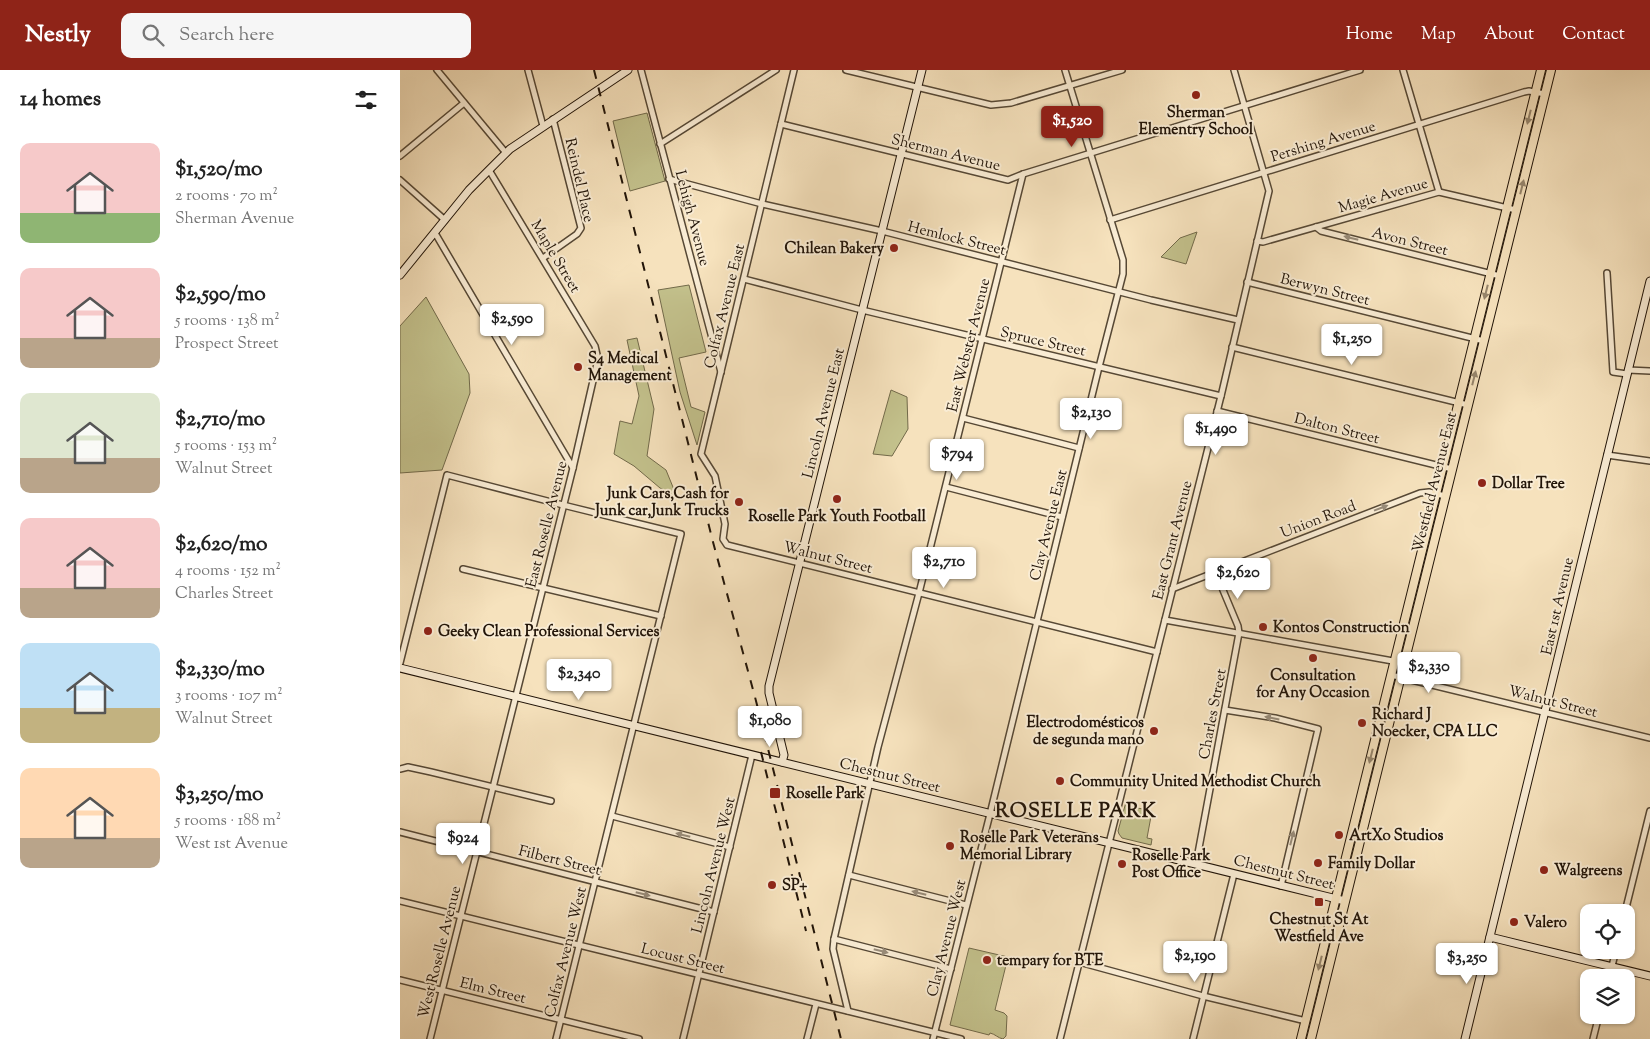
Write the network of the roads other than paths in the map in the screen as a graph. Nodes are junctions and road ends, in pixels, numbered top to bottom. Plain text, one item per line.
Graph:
1 (437, 70) edge
2 (528, 70) edge
3 (628, 70) edge
4 (641, 70) edge
5 (776, 70) edge
6 (794, 70) edge
7 (846, 70) edge
8 (922, 70) edge
9 (1065, 70) edge
10 (1122, 70) edge
11 (1234, 70) edge
12 (1360, 70) edge
13 (1403, 70) edge
14 (1541, 70) edge
15 (1551, 70) edge
16 (1069, 86) junction
17 (918, 88) junction
18 (1535, 92) junction
19 (1545, 94) junction
20 (464, 103) junction
21 (1244, 106) junction
22 (553, 119) junction
23 (781, 124) junction
24 (1419, 124) junction
25 (544, 126) junction
26 (660, 144) junction
27 (1521, 150) junction
28 (1530, 152) junction
29 (506, 153) junction
30 (1090, 153) junction
31 (901, 155) junction
32 (400, 156) edge
33 (490, 170) junction
34 (1264, 172) junction
35 (1023, 174) junction
36 (670, 178) junction
37 (400, 180) edge
38 (1439, 192) junction
39 (762, 204) junction
40 (1507, 208) junction
41 (1516, 210) junction
42 (445, 220) junction
43 (1110, 220) junction
44 (1316, 227) junction
45 (882, 232) junction
46 (435, 233) junction
47 (1257, 242) junction
48 (543, 258) junction
49 (1001, 262) junction
50 (1607, 273) dead end
51 (1490, 274) junction
52 (400, 275) edge
53 (1500, 276) junction
54 (744, 279) junction
55 (1247, 282) junction
56 (1650, 282) edge
57 (1118, 292) junction
58 (1648, 296) edge
59 (862, 310) junction
60 (1238, 320) junction
61 (1474, 338) junction
62 (982, 339) junction
63 (1484, 340) junction
64 (1232, 347) junction
65 (598, 356) joint
66 (1099, 367) junction
67 (1650, 371) edge
68 (721, 372) junction
69 (1628, 372) junction
70 (1220, 396) junction
71 (1458, 403) junction
72 (1468, 405) junction
73 (1217, 410) junction
74 (963, 418) junction
75 (1079, 448) junction
76 (1607, 455) junction
77 (1650, 461) edge
78 (1443, 467) junction
79 (573, 468) junction
80 (1452, 469) junction
81 (946, 487) junction
82 (1436, 494) junction
83 (1445, 496) junction
84 (563, 505) junction
85 (1062, 517) junction
86 (727, 545) joint
87 (800, 563) junction
88 (463, 570) dead end
89 (1216, 571) junction
90 (543, 589) junction
91 (1172, 589) junction
92 (919, 593) junction
93 (660, 616) junction
94 (1165, 620) junction
95 (1037, 622) junction
96 (1239, 633) junction
97 (1157, 652) junction
98 (1395, 661) junction
99 (400, 663) edge
100 (1404, 663) junction
101 (400, 668) edge
102 (1391, 675) junction
103 (1400, 677) junction
104 (516, 697) junction
105 (1226, 710) junction
106 (1546, 712) junction
107 (634, 726) junction
108 (1650, 738) edge
109 (752, 755) junction
110 (782, 762) junction
111 (400, 769) edge
112 (870, 784) junction
113 (494, 786) junction
114 (551, 801) dead end
115 (1650, 811) edge
116 (990, 814) junction
117 (612, 816) junction
118 (400, 832) edge
119 (1109, 843) junction
120 (730, 847) junction
121 (477, 852) junction
122 (1196, 864) junction
123 (1234, 874) junction
124 (849, 875) junction
125 (595, 882) junction
126 (1281, 886) junction
127 (1336, 899) junction
128 (400, 900) edge
129 (1345, 901) junction
130 (966, 904) junction
131 (1627, 904) edge
132 (714, 912) junction
133 (461, 916) junction
134 (1490, 936) junction
135 (834, 939) junction
136 (580, 945) junction
137 (1614, 959) edge
138 (1079, 962) junction
139 (1612, 966) junction
140 (951, 969) junction
141 (1611, 969) edge
142 (699, 974) junction
143 (1650, 976) edge
144 (400, 980) edge
145 (442, 990) junction
146 (1203, 996) junction
147 (816, 1004) junction
148 (848, 1011) junction
149 (561, 1019) junction
150 (1306, 1021) junction
151 (1597, 1024) edge
152 (934, 1032) junction
153 (430, 1039) edge
154 (556, 1039) edge
155 (639, 1039) edge
156 (684, 1039) edge
157 (807, 1039) edge
158 (933, 1039) edge
159 (961, 1039) edge
160 (1060, 1039) edge
161 (1193, 1039) edge
162 (1301, 1039) edge
163 (1311, 1039) edge
164 (1465, 1039) edge
165 (1593, 1039) edge

1 - 20 street
2 - 25 street
3 - 22 street
4 - 26 street, Lehigh Avenue
5 - 26 street
6 - 23 street, Colfax Avenue East
7 - 17 street
8 - 17 street, Lincoln Avenue East
9 - 16 street, Clay Avenue East
10 - 16 street
11 - 21 street, East Grant Avenue
12 - 21 street, Sherman Avenue
13 - 24 street
14 - 18 main road, Westfield Avenue East
15 - 19 main road, Westfield Avenue East
16 - 17 street
16 - 30 street, Clay Avenue East
17 - 31 street, Lincoln Avenue East
18 - 19 street, Pershing Avenue
18 - 24 street, Pershing Avenue
18 -> 27 main road, Westfield Avenue East
19 - 28 main road, Westfield Avenue East
20 - 29 street
20 - 32 street
21 - 30 street, Sherman Avenue
21 - 34 street, East Grant Avenue
22 - 25 street
22 - 48 street, Reindel Place
23 - 31 street, Sherman Avenue
23 - 39 street, Colfax Avenue East
24 - 34 street, Pershing Avenue
24 - 38 street
25 - 29 street
26 - 36 street, Lehigh Avenue
27 - 28 main road
27 - 40 main road, Westfield Avenue East
41 -> 28 main road, Westfield Avenue East
29 - 33 street
30 - 35 street, Sherman Avenue
30 - 43 street, Clay Avenue East
31 - 35 street, Sherman Avenue
31 - 45 street, Lincoln Avenue East
33 - 42 street
33 - 48 street, Maple Street
34 - 43 street, Pershing Avenue
34 - 47 street, East Grant Avenue
35 - 49 street, East Webster Avenue
36 - 39 street, Hemlock Street
36 - 68 street, Lehigh Avenue
37 - 42 street
38 - 40 street, Magie Avenue
38 - 44 street, Magie Avenue
39 - 45 street, Hemlock Street
39 - 54 street, Colfax Avenue East
40 - 41 street, Magie Avenue
40 - 51 main road, Westfield Avenue East
41 - 53 main road, Westfield Avenue East
42 - 46 street
43 - 57 street, Clay Avenue East
44 - 47 street, Magie Avenue
51 -> 44 street, Avon Street
45 - 49 street, Hemlock Street
45 - 59 street, Lincoln Avenue East
46 - 52 street
46 - 79 street
47 - 55 street, East Grant Avenue
48 - 65 street, Maple Street
49 - 57 street, Hemlock Street
49 - 62 street, East Webster Avenue
50 - 69 street
51 - 53 street, Avon Street
51 -> 61 main road, Westfield Avenue East
53 - 63 main road, Westfield Avenue East
54 - 59 street, Spruce Street
54 - 68 street, Colfax Avenue East
55 - 60 street, East Grant Avenue
55 - 61 street, Berwyn Street
56 - 58 street, East 1st Avenue
57 - 60 street, Hemlock Street
57 - 66 street, Clay Avenue East
58 - 69 street, East 1st Avenue
59 - 62 street, Spruce Street
59 - 87 street, Lincoln Avenue East
60 - 64 street, East Grant Avenue
61 - 63 street, Berwyn Street
61 - 71 main road, Westfield Avenue East
62 - 66 street, Spruce Street
62 - 74 street, East Webster Avenue
72 -> 63 main road, Westfield Avenue East
64 - 70 street, East Grant Avenue
64 - 71 street
65 - 79 street, East Roselle Avenue
66 - 70 street, Spruce Street
66 - 75 street, Clay Avenue East
67 - 69 street
68 - 86 street, Colfax Avenue East
69 - 76 street, East 1st Avenue
70 - 73 street, East Grant Avenue
71 - 72 street
71 - 78 main road, Westfield Avenue East
72 - 80 main road, Westfield Avenue East
73 - 78 street, Dalton Street
73 - 91 street, East Grant Avenue
74 - 75 street
74 - 81 street, East Webster Avenue
75 - 85 street, Clay Avenue East
76 - 77 street
76 - 106 street, East 1st Avenue
78 - 80 street, Dalton Street
78 - 82 main road, Westfield Avenue East
79 - 84 street, East Roselle Avenue
80 - 83 main road, Westfield Avenue East
81 - 85 street
81 - 92 street, East Webster Avenue
82 - 83 street, Union Road
89 -> 82 street, Union Road
82 - 98 main road, Westfield Avenue East
83 - 100 main road, Westfield Avenue East
84 - 90 street, East Roselle Avenue
84 - 93 street
84 - 99 street
85 - 95 street, Clay Avenue East
86 - 87 street, Walnut Street
87 - 92 street, Walnut Street
87 - 110 street, Lincoln Avenue East
88 - 90 street
89 - 91 street, Union Road
89 - 96 street, Charles Street
90 - 93 street
90 - 104 street, East Roselle Avenue
91 - 94 street, East Grant Avenue
92 - 95 street, Walnut Street
92 - 112 street, East Webster Avenue
93 - 107 street
94 - 96 street
94 - 97 street, East Grant Avenue
95 - 97 street, Walnut Street
95 - 116 street, Clay Avenue East
96 - 98 street
96 - 105 street, Charles Street
97 - 119 street, East Grant Avenue
98 - 100 street
98 - 102 main road, Westfield Avenue East
100 - 103 main road, Westfield Avenue East
101 - 104 street, Chestnut Street
102 - 103 street, Walnut Street
102 -> 127 main road, Westfield Avenue East
103 - 106 street, Walnut Street
103 - 129 main road, Westfield Avenue East
104 - 107 street, Chestnut Street
104 - 113 street, West Roselle Avenue
105 - 122 street, Charles Street
126 -> 105 street
106 - 108 street, Walnut Street
106 - 134 street, East 1st Avenue
107 - 109 street, Chestnut Street
107 - 117 street, Colfax Avenue West
109 - 110 street, Chestnut Street
109 - 120 street, Lincoln Avenue West
110 - 112 street, Chestnut Street
111 - 113 street
112 - 116 street, Chestnut Street
112 - 124 street, East Webster Avenue
113 - 114 street
113 - 121 street, West Roselle Avenue
115 - 131 street
116 - 119 street, Chestnut Street
116 - 130 street, Clay Avenue West
120 -> 117 street
117 - 125 street, Colfax Avenue West
118 - 121 street, Filbert Street
119 - 122 street, Chestnut Street
119 - 138 street, East Grant Avenue
120 - 132 street, Lincoln Avenue West
121 - 125 street, Filbert Street
121 - 133 street, West Roselle Avenue
122 - 123 street, Chestnut Street
123 - 126 street, Chestnut Street
123 - 146 street
130 -> 124 street
124 - 135 street, East Webster Avenue
125 -> 132 street, Filbert Street
125 - 136 street, Colfax Avenue West
126 - 127 street, Chestnut Street
127 - 129 street, Chestnut Street
127 -> 150 main road, Westfield Avenue East
128 - 133 street, Locust Street
129 - 163 main road, Westfield Avenue East
130 - 140 street, Clay Avenue West
132 - 142 street, Lincoln Avenue West
133 - 136 street, Locust Street
133 - 145 street, West Roselle Avenue
134 - 139 street
134 - 164 street, East 1st Avenue
135 -> 140 street
135 - 148 street, East Webster Avenue
136 - 142 street, Locust Street
136 - 149 street, Colfax Avenue West
137 - 139 street
138 - 146 street
138 - 160 street, East Grant Avenue
139 - 141 street
139 - 143 street
140 - 152 street, Clay Avenue West
142 - 147 street, Locust Street
142 - 156 street, Lincoln Avenue West
144 - 145 street, Elm Street
145 - 149 street, Elm Street
145 - 153 street, West Roselle Avenue
146 - 150 street
146 - 161 street
147 - 148 street, Locust Street
147 - 157 street
148 - 152 street, Locust Street
149 - 154 street, Colfax Avenue West
149 - 155 street, Elm Street
150 - 162 main road, Westfield Avenue East
151 - 165 street
152 - 158 street, Clay Avenue West
152 - 159 street, Locust Street

